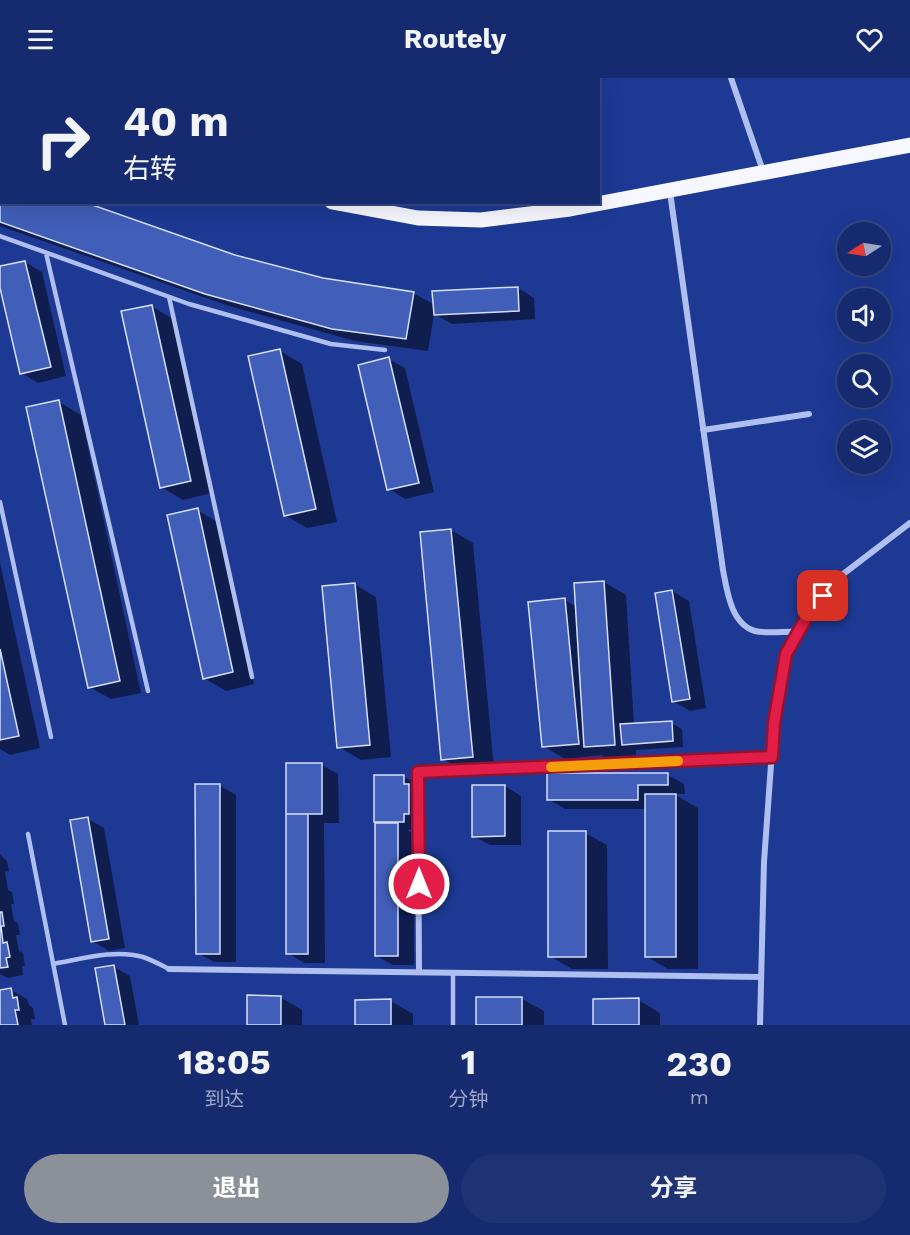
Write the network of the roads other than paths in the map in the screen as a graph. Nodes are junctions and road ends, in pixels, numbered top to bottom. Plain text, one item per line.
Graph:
1 (731, 78) edge
2 (910, 145) edge
3 (763, 172) junction
4 (670, 189) junction
5 (600, 203) edge
6 (343, 204) edge
7 (595, 204) edge
8 (0, 236) edge
9 (46, 253) junction
10 (170, 297) junction
11 (385, 350) dead end
12 (809, 414) dead end
13 (703, 430) junction
14 (0, 502) edge
15 (910, 523) edge
16 (798, 632) junction
17 (252, 677) dead end
18 (148, 691) dead end
19 (51, 737) dead end
20 (772, 757) junction
21 (28, 834) dead end
22 (53, 964) junction
23 (169, 969) joint
24 (419, 972) junction
25 (453, 973) junction
26 (761, 976) junction
27 (65, 1025) edge
28 (453, 1025) edge
29 (760, 1025) edge

1 - 3 street
2 - 3 main road
3 - 4 main road
4 - 5 main road
4 - 13 street
6 - 7 main road
8 - 9 lane
9 - 10 lane
9 - 18 lane
10 - 11 lane
10 - 17 lane
12 - 13 street
13 - 16 street
14 - 19 lane
15 - 16 street
16 - 20 street
20 - 24 street
20 - 26 street
21 - 22 lane
22 - 23 lane
22 - 27 lane
23 - 24 street
24 - 25 street
25 - 26 street
25 - 28 lane
26 - 29 street

